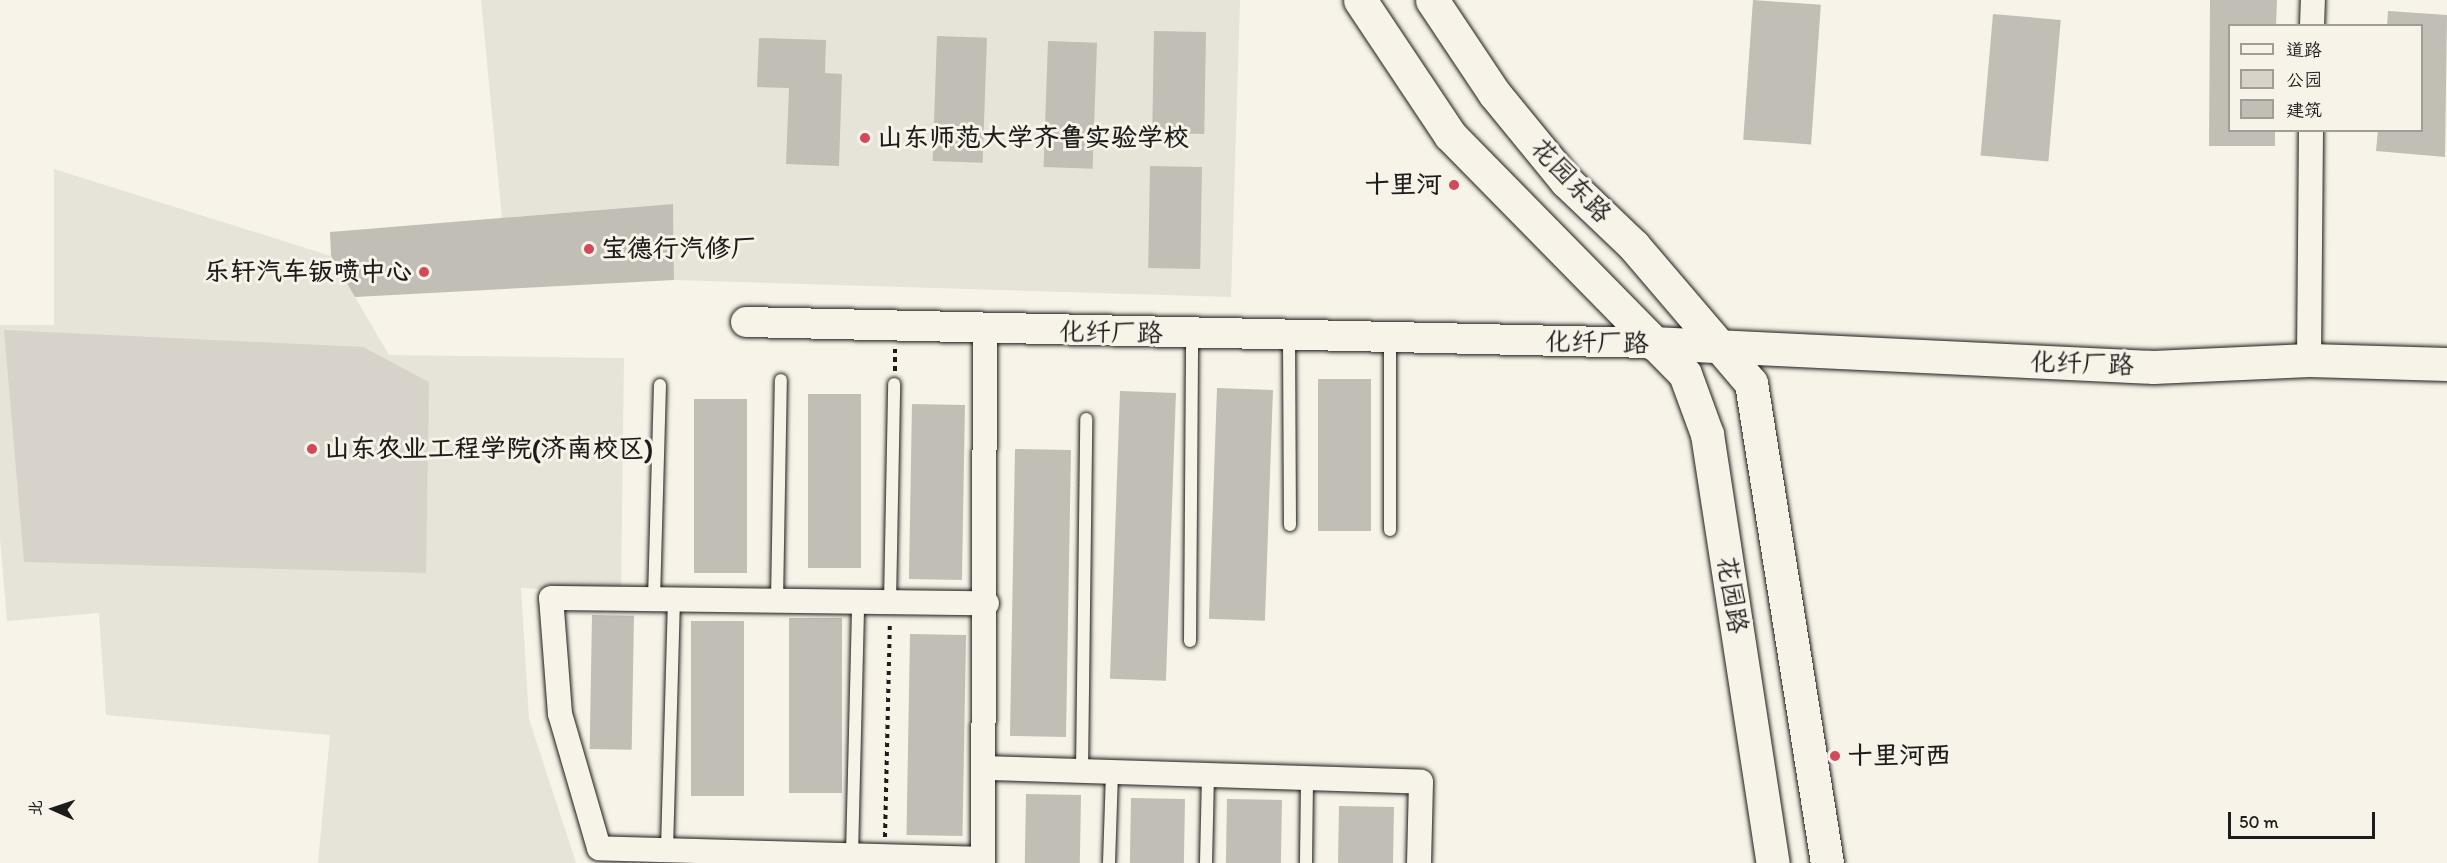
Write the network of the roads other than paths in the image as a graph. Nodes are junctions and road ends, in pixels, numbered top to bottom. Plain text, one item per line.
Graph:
1 (1360, 0) edge
2 (1432, 0) edge
3 (2313, 0) edge
4 (2312, 24) edge
5 (2311, 132) edge
6 (746, 322) dead end
7 (985, 330) junction
8 (1192, 334) junction
9 (1289, 336) junction
10 (1390, 338) junction
11 (1652, 343) junction
12 (1725, 351) junction
13 (2309, 360) junction
14 (2447, 364) edge
15 (781, 380) dead end
16 (894, 384) road end
17 (660, 385) dead end
18 (1086, 418) dead end
19 (1290, 525) dead end
20 (1390, 530) dead end
21 (664, 599) junction
22 (777, 600) junction
23 (858, 602) junction
24 (891, 602) junction
25 (987, 603) junction
26 (1190, 641) dead end
27 (987, 768) junction
28 (1082, 771) junction
29 (1112, 772) junction
30 (1208, 775) junction
31 (1307, 778) junction
32 (667, 849) junction
33 (601, 855) edge
34 (852, 855) junction
35 (782, 858) edge
36 (885, 859) edge
37 (983, 861) edge
38 (1109, 863) edge
39 (1206, 863) edge
40 (1306, 863) edge
41 (1419, 863) edge
42 (1773, 863) edge
43 (1827, 863) edge

1 - 11 main road, 花园东路
2 - 12 main road, 花园东路
3 - 4 street
5 - 13 street
6 - 7 street, 化纤厂路
7 - 8 street, 化纤厂路
7 - 25 street
8 - 9 street, 化纤厂路
8 - 26 lane
9 - 10 street, 化纤厂路
9 - 19 lane
10 - 11 street, 化纤厂路
10 - 20 lane
11 - 12 main road, 化纤厂路
11 - 42 main road, 花园路
12 - 13 main road, 化纤厂路
12 - 43 main road
13 - 14 main road, 化纤厂路
15 - 22 lane
16 - 24 lane
17 - 21 lane
18 - 28 lane
21 - 22 street
21 - 32 lane
21 - 33 street
22 - 23 street
23 - 24 street
23 - 34 lane
24 - 25 street
25 - 27 street
27 - 28 street
27 - 37 street
28 - 29 street
29 - 30 street
29 - 38 lane
30 - 31 street
30 - 39 lane
31 - 40 lane
31 - 41 street
32 - 33 street
32 - 35 street
34 - 35 street
34 - 36 street
36 - 37 street

